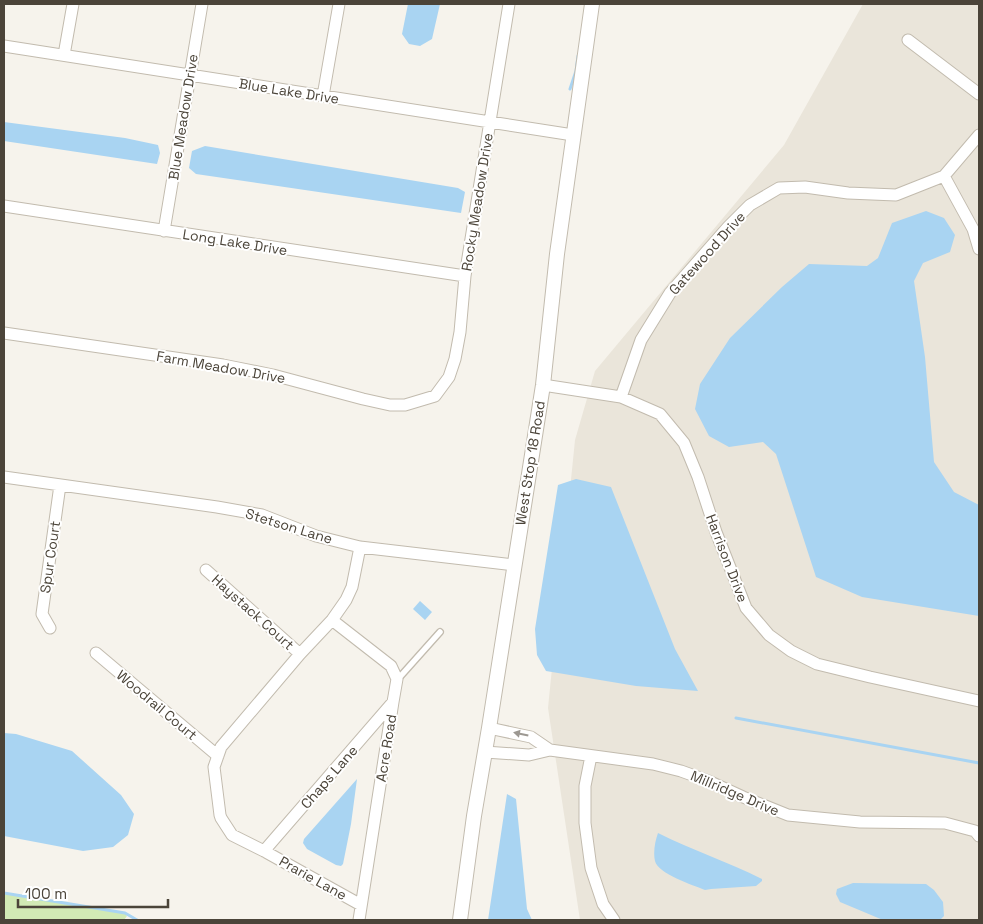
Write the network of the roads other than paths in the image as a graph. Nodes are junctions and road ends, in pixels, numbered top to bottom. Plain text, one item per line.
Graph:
1 (73, 4) edge
2 (202, 4) edge
3 (339, 4) edge
4 (509, 4) edge
5 (592, 4) edge
6 (908, 40) dead end
7 (4, 46) edge
8 (64, 55) junction
9 (190, 75) junction
10 (979, 94) edge
11 (323, 96) junction
12 (490, 122) junction
13 (979, 135) edge
14 (573, 136) junction
15 (944, 176) junction
16 (4, 206) edge
17 (164, 231) junction
18 (979, 249) edge
19 (465, 276) junction
20 (4, 333) edge
21 (542, 385) junction
22 (435, 396) joint
23 (621, 397) junction
24 (4, 477) edge
25 (60, 485) junction
26 (360, 547) junction
27 (514, 565) junction
28 (206, 570) dead end
29 (332, 620) junction
30 (50, 628) dead end
31 (440, 632) dead end
32 (96, 653) dead end
33 (300, 654) junction
34 (397, 679) junction
35 (979, 701) edge
36 (393, 702) junction
37 (489, 728) junction
38 (550, 750) junction
39 (485, 752) junction
40 (218, 756) junction
41 (591, 756) junction
42 (979, 836) edge
43 (264, 851) junction
44 (361, 905) junction
45 (359, 920) edge
46 (460, 920) edge
47 (614, 920) edge

1 - 8 street
2 - 9 street, Blue Meadow Drive
3 - 11 street
4 - 12 street, Rocky Meadow Drive
5 - 14 street, West Stop 18 Road
6 - 10 street
7 - 8 street, Blue Lake Drive
8 - 9 street, Blue Lake Drive
9 - 11 street, Blue Lake Drive
9 - 17 street, Blue Meadow Drive
11 - 12 street, Blue Lake Drive
12 - 14 street, Blue Lake Drive
12 - 19 street, Rocky Meadow Drive
13 - 15 street, Gatewood Drive
14 - 21 street, West Stop 18 Road
15 - 18 street
15 - 23 street, Gatewood Drive
16 - 17 street, Long Lake Drive
17 - 19 street, Long Lake Drive
19 - 22 street, Rocky Meadow Drive
20 - 22 street, Farm Meadow Drive
21 - 23 street, Harrison Drive
21 - 27 street, West Stop 18 Road
23 - 35 street, Harrison Drive
24 - 25 street, Stetson Lane
25 - 26 street, Stetson Lane
25 - 30 street, Spur Court
26 - 27 street, Stetson Lane
26 - 29 street
27 - 37 street, West Stop 18 Road
28 - 33 street, Haystack Court
29 - 33 street
29 - 34 street
31 - 34 lane
32 - 40 street, Woodrail Court
33 - 40 street
34 - 36 street, Acre Road
36 - 43 street, Chaps Lane
36 - 44 street, Acre Road
38 -> 37 street, Millridge Drive
37 - 39 street, West Stop 18 Road
38 - 39 street, Millridge Drive
38 - 41 street, Millridge Drive
39 - 46 street, West Stop 18 Road
40 - 43 street
41 - 42 street, Millridge Drive
41 - 47 street
43 - 44 street, Prarie Lane
44 - 45 street, Acre Road

